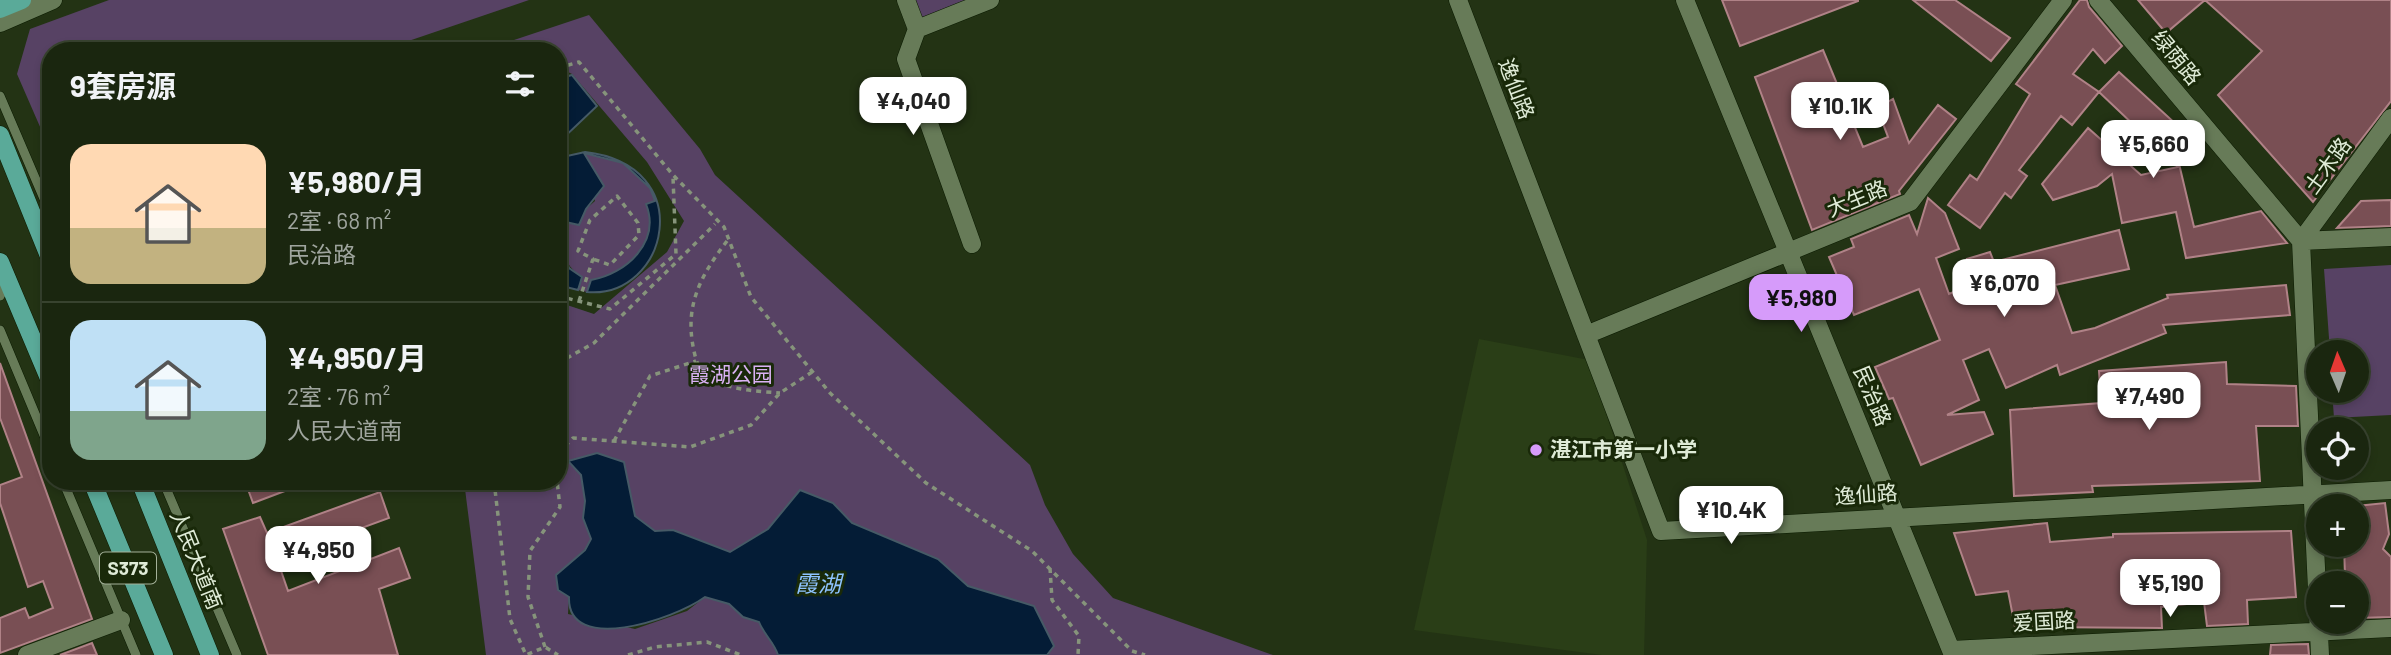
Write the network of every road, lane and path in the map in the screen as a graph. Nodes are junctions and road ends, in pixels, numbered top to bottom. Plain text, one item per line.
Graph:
1 (22, 0) edge
2 (53, 0) edge
3 (906, 0) edge
4 (990, 0) edge
5 (1458, 0) edge
6 (1685, 0) edge
7 (2063, 0) edge
8 (2098, 0) edge
9 (0, 9) edge
10 (0, 23) edge
11 (917, 29) junction
12 (567, 65) edge
13 (0, 96) edge
14 (2391, 118) edge
15 (0, 135) edge
16 (673, 175) junction
17 (42, 194) edge
18 (715, 224) dead end
19 (2391, 237) edge
20 (42, 239) edge
21 (727, 241) junction
22 (2301, 241) junction
23 (972, 244) dead end
24 (1787, 251) junction
25 (593, 259) junction
26 (0, 262) edge
27 (4, 288) edge
28 (567, 298) edge
29 (579, 301) junction
30 (0, 330) edge
31 (1586, 335) junction
32 (567, 358) edge
33 (696, 361) junction
34 (42, 365) edge
35 (813, 372) junction
36 (780, 393) junction
37 (42, 430) edge
38 (614, 441) junction
39 (567, 444) edge
40 (67, 490) edge
41 (96, 490) edge
42 (144, 490) edge
43 (167, 490) edge
44 (495, 490) edge
45 (558, 490) edge
46 (2391, 490) edge
47 (2311, 493) junction
48 (1898, 516) junction
49 (1050, 568) junction
50 (2316, 571) edge
51 (121, 620) junction
52 (2391, 628) edge
53 (2369, 629) edge
54 (2306, 631) edge
55 (2319, 634) edge
56 (545, 647) junction
57 (1952, 652) edge
58 (27, 655) edge
59 (136, 655) edge
60 (164, 655) edge
61 (210, 655) edge
62 (237, 655) edge
63 (558, 655) edge
64 (628, 655) edge
65 (741, 655) edge
66 (1078, 655) edge
67 (1145, 655) edge
68 (2319, 655) edge

1 - 9 main road
2 - 10 street
3 - 11 street
4 - 11 street
5 - 31 street, 逸仙路
6 - 24 street, 民治路
7 - 24 street, 大生路
8 - 22 street, 绿荫路
11 - 23 street
12 - 16 path
13 - 17 lane
14 - 22 street, 土木路
15 - 20 main road
16 - 21 path
16 - 29 path
18 - 32 path
19 - 22 street
21 - 33 path
21 - 35 path
22 - 47 street
24 - 31 street, 大生路
24 - 48 street, 民治路
25 - 25 path
25 - 29 path
26 - 27 main road
27 - 34 main road
28 - 29 path
30 - 37 lane
31 - 48 street, 逸仙路
33 - 36 path
33 - 38 path
35 - 36 path
35 - 49 path
36 - 38 path
38 - 39 path
40 - 51 lane
41 - 60 main road, S373
42 - 61 main road, 人民大道南 / S373
43 - 62 lane
44 - 56 path
45 - 56 path
46 - 47 street, 逸仙路
47 - 48 street, 逸仙路
47 - 50 street
48 - 57 street, 民治路
49 - 66 path
49 - 67 path
51 - 58 street
51 - 59 lane
52 - 53 street, 爱国路
54 - 57 street, 爱国路
55 - 68 street
56 - 63 path
64 - 65 path

